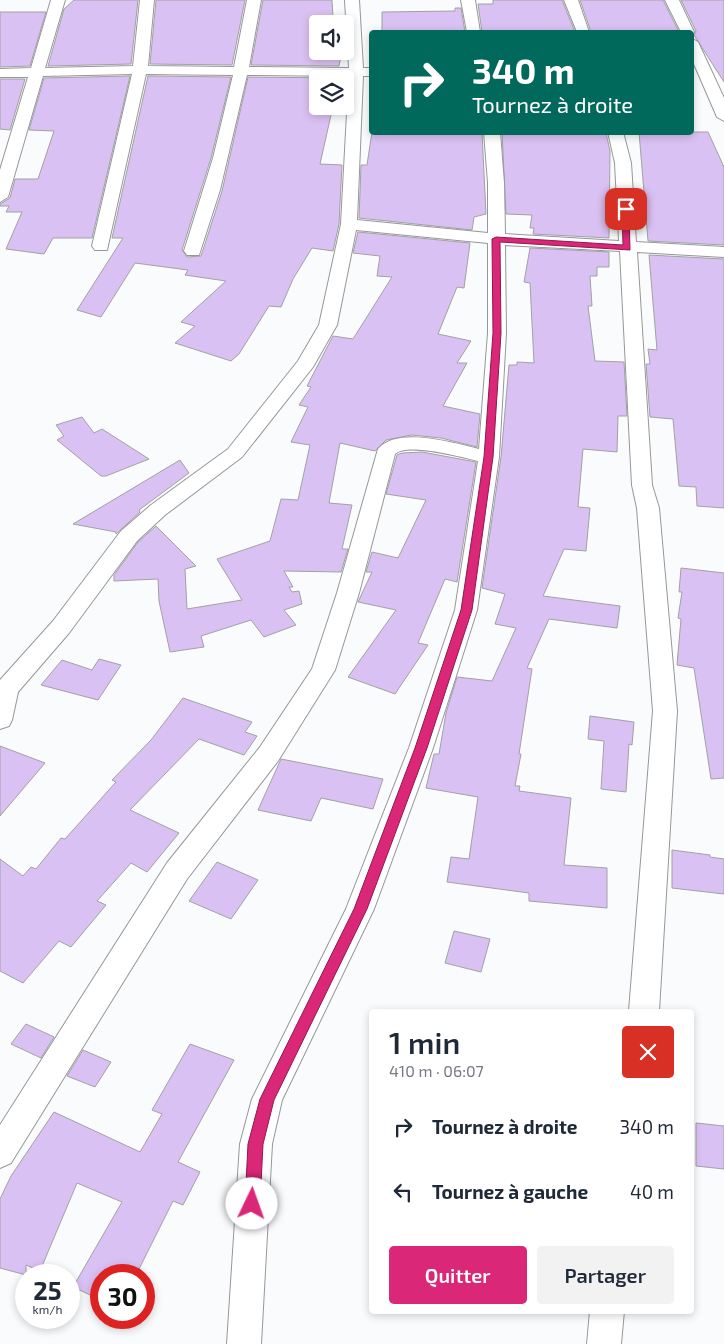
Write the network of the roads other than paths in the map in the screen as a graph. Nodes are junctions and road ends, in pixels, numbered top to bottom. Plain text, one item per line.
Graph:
1 (58, 0) edge
2 (147, 0) edge
3 (254, 0) edge
4 (352, 0) edge
5 (468, 0) edge
6 (571, 0) edge
7 (672, 0) edge
8 (474, 30) edge
9 (583, 30) edge
10 (686, 30) edge
11 (694, 48) edge
12 (140, 70) junction
13 (242, 70) junction
14 (364, 72) edge
15 (38, 73) junction
16 (0, 74) edge
17 (694, 76) edge
18 (708, 76) junction
19 (724, 76) edge
20 (724, 117) edge
21 (492, 135) edge
22 (616, 135) edge
23 (0, 197) edge
24 (349, 224) junction
25 (496, 239) junction
26 (101, 246) dead end
27 (627, 248) junction
28 (193, 251) dead end
29 (724, 252) edge
30 (488, 457) junction
31 (0, 720) edge
32 (644, 1009) edge
33 (0, 1153) edge
34 (607, 1314) edge
35 (244, 1344) edge
36 (604, 1344) edge

1 - 15 street
2 - 12 street
3 - 13 street
4 - 14 street
5 - 8 street
6 - 9 street
7 - 10 street
11 - 18 street
12 - 13 street
12 - 15 street
12 - 26 street
13 - 14 street
13 - 28 street
14 - 24 street
15 - 16 street
15 - 23 street
17 - 18 street
18 - 19 street
18 - 20 street
21 - 25 street
22 - 27 street
24 - 25 street
24 - 31 street
25 - 27 street
25 - 30 street
27 - 29 street
27 - 32 street
30 - 33 street
30 - 35 street
34 - 36 street

